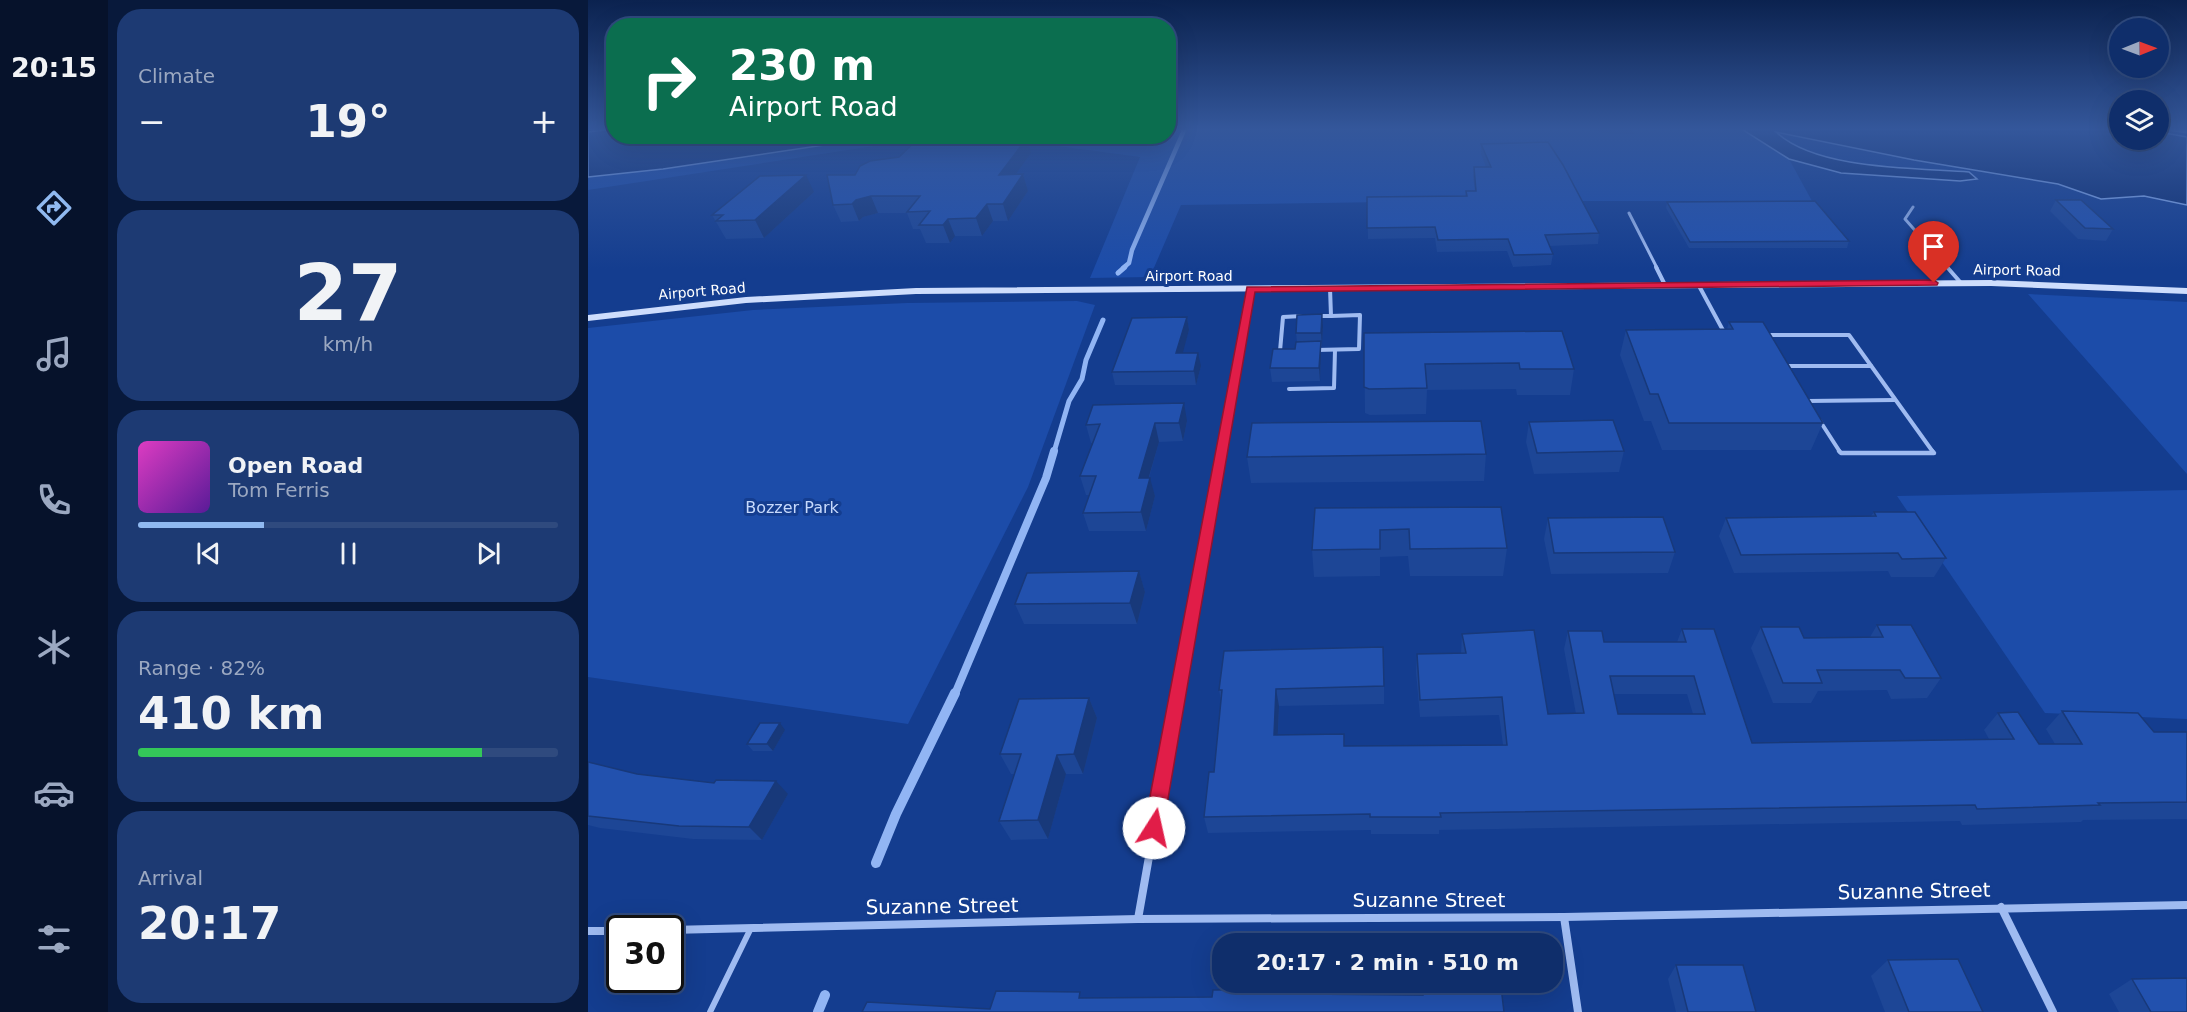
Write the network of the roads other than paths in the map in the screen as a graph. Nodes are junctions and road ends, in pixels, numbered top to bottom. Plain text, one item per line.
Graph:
1 (1913, 207) dead end
2 (1629, 213) dead end
3 (1961, 283) junction
4 (1698, 284) junction
5 (1665, 285) junction
6 (1330, 288) junction
7 (1250, 289) junction
8 (2187, 291) edge
9 (1331, 316) junction
10 (588, 318) edge
11 (1735, 335) edge
12 (1755, 335) edge
13 (1765, 335) junction
14 (1770, 343) edge
15 (1313, 350) edge
16 (1335, 350) junction
17 (1291, 351) edge
18 (1780, 358) edge
19 (1785, 366) junction
20 (1871, 366) junction
21 (1790, 375) edge
22 (1290, 389) dead end
23 (1802, 392) edge
24 (1895, 400) junction
25 (1807, 401) junction
26 (1813, 410) edge
27 (1819, 418) edge
28 (2187, 905) edge
29 (2001, 907) junction
30 (1564, 917) junction
31 (1138, 919) junction
32 (751, 928) junction
33 (684, 930) edge
34 (588, 931) edge
35 (606, 931) edge
36 (710, 1012) edge
37 (1578, 1012) edge
38 (2053, 1012) edge

1 - 3 lane
2 - 5 lane
3 - 4 main road, Airport Road
3 - 8 main road, Airport Road
4 - 5 main road, Airport Road
4 - 11 lane
5 - 6 main road, Airport Road
6 - 7 main road, Airport Road
6 - 9 lane
7 - 10 main road, Airport Road
7 - 31 street
9 - 16 lane
9 - 17 lane
12 - 13 lane
13 - 14 lane
13 - 20 lane
15 - 16 lane
16 - 22 lane
18 - 19 lane
19 - 20 lane
19 - 21 lane
20 - 24 lane
23 - 25 lane
24 - 25 lane
24 - 27 lane
25 - 26 lane
28 - 29 street, Suzanne Street
29 - 30 street, Suzanne Street
29 - 38 street
30 - 31 street, Suzanne Street
30 - 37 street
31 - 32 street, Suzanne Street
32 - 33 street, Suzanne Street
32 - 36 lane
34 - 35 street

